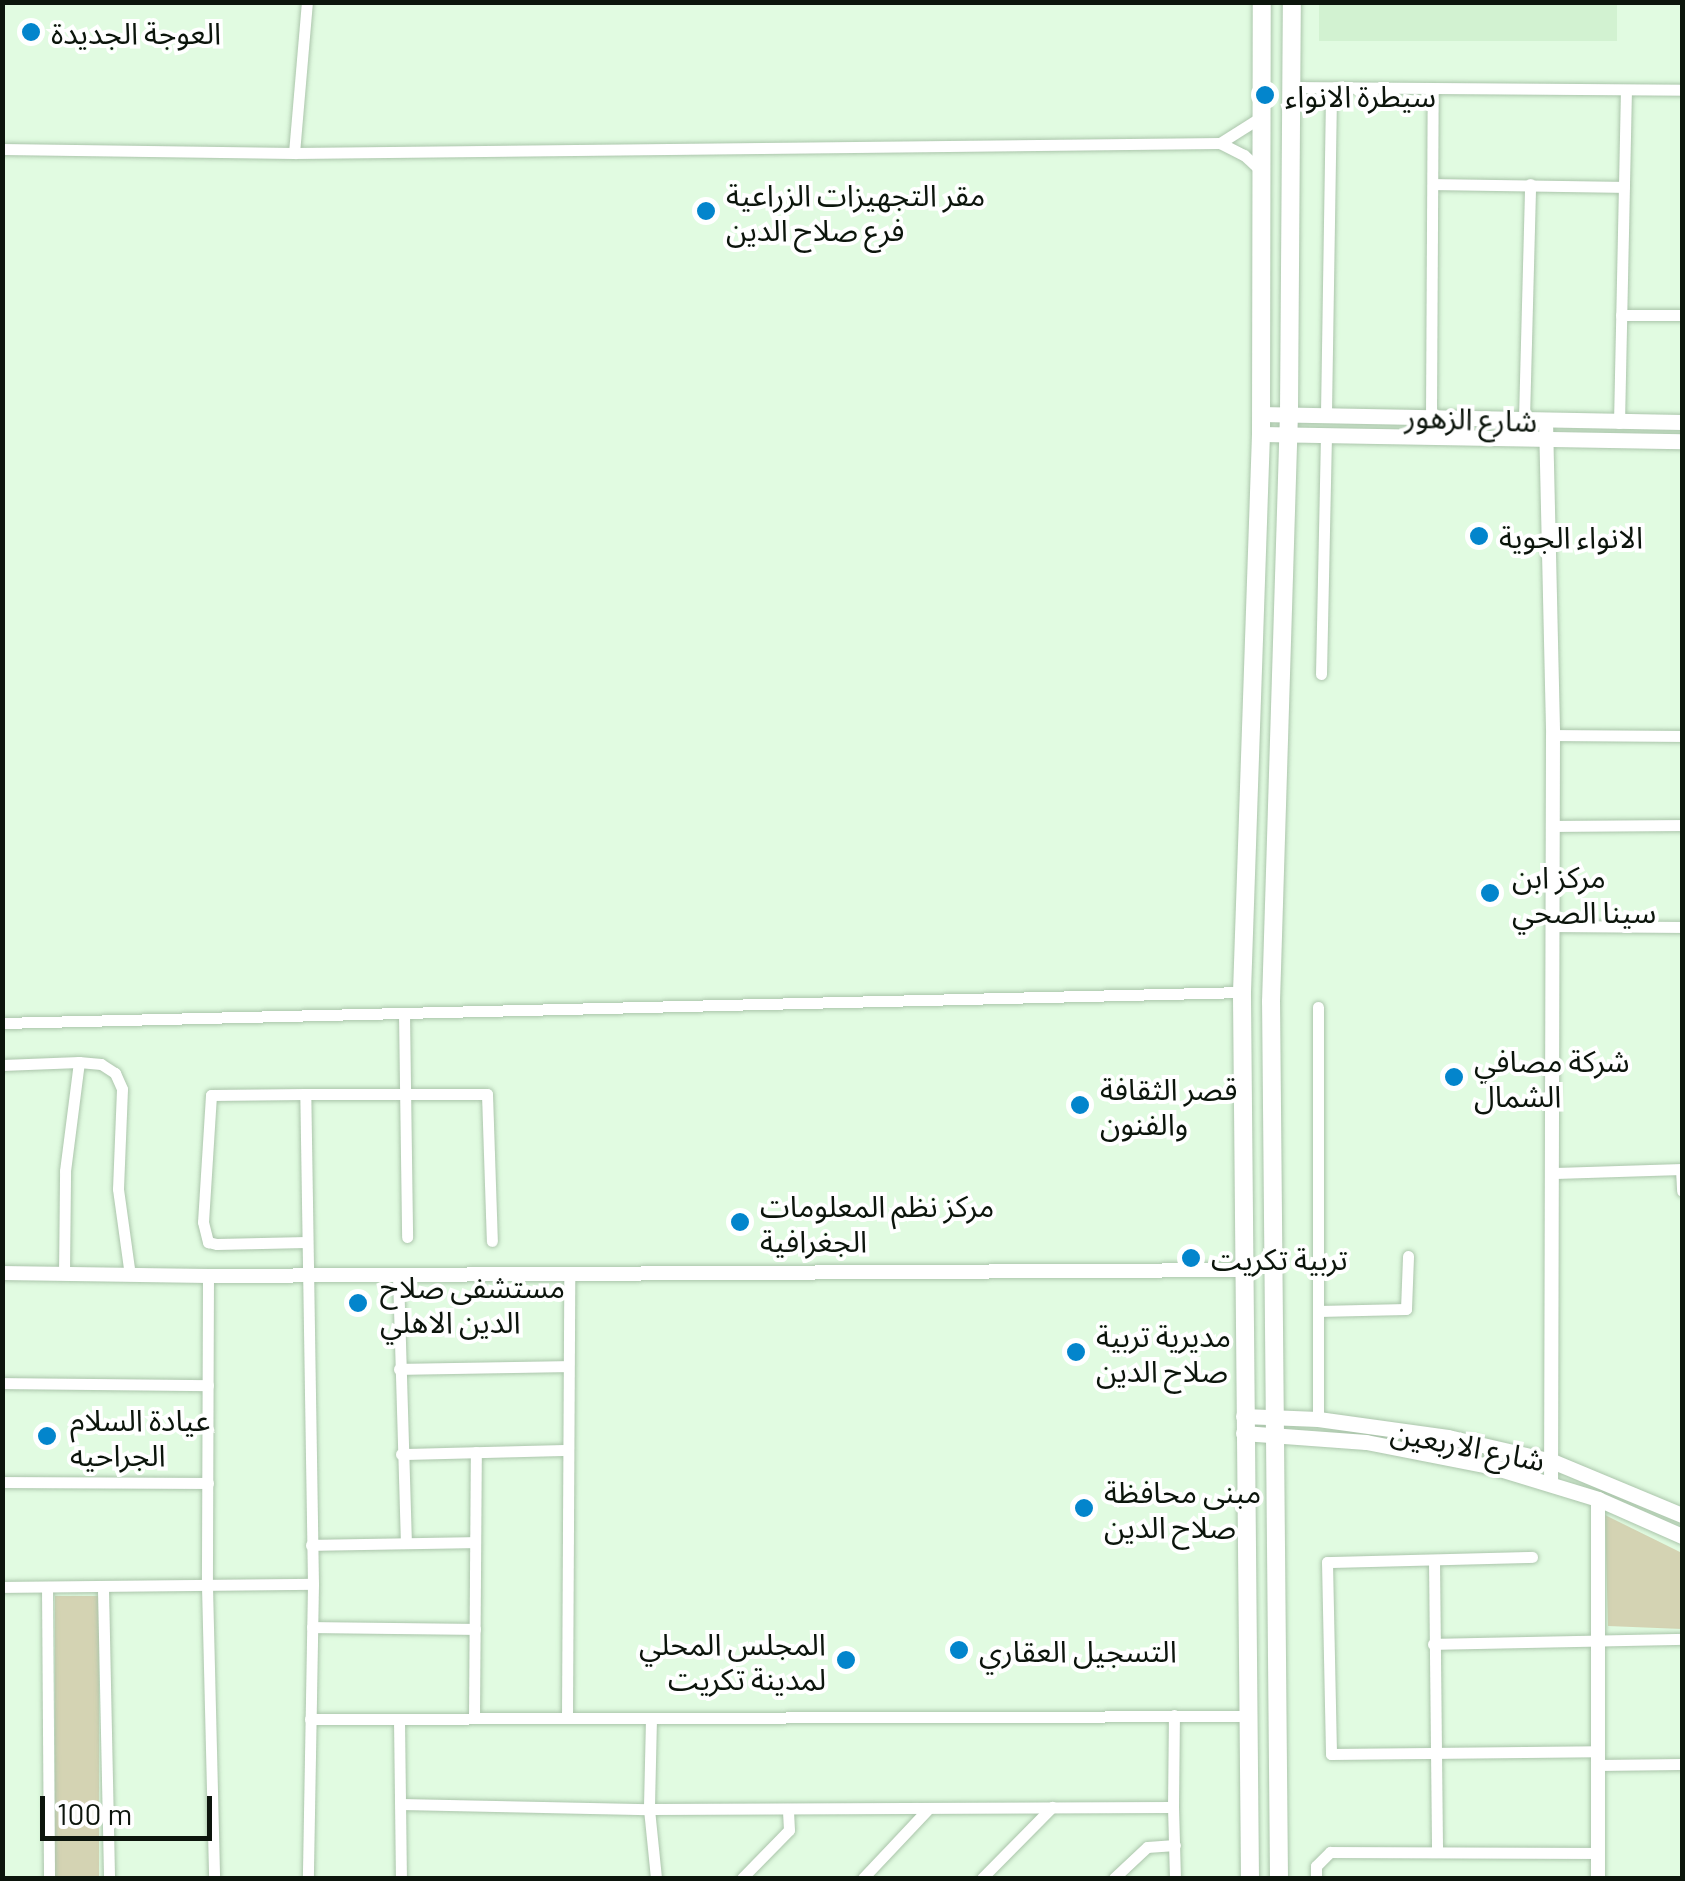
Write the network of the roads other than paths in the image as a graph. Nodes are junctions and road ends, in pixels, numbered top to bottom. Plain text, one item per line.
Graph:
1 (307, 2) edge
2 (1262, 2) edge
3 (1292, 2) edge
4 (1293, 87) junction
5 (1331, 88) junction
6 (1433, 90) junction
7 (1626, 90) junction
8 (1682, 90) edge
9 (1261, 117) junction
10 (1220, 143) junction
11 (2, 149) edge
12 (294, 153) junction
13 (1262, 172) junction
14 (1434, 184) junction
15 (1530, 184) junction
16 (1624, 187) junction
17 (1622, 315) junction
18 (1682, 316) edge
19 (1289, 412) junction
20 (1326, 413) junction
21 (1260, 414) junction
22 (1431, 417) junction
23 (1524, 419) junction
24 (1682, 422) edge
25 (1619, 423) junction
26 (1547, 429) junction
27 (1288, 433) junction
28 (1260, 434) junction
29 (1326, 434) junction
30 (1682, 440) edge
31 (1321, 674) dead end
32 (1554, 736) junction
33 (1682, 736) edge
34 (1682, 825) edge
35 (1553, 826) junction
36 (1554, 926) junction
37 (1682, 926) edge
38 (1242, 992) junction
39 (1318, 1007) dead end
40 (404, 1013) junction
41 (2, 1023) edge
42 (79, 1062) junction
43 (2, 1064) edge
44 (404, 1092) junction
45 (304, 1094) junction
46 (1682, 1169) edge
47 (1555, 1173) junction
48 (1682, 1191) edge
49 (407, 1237) dead end
50 (492, 1241) dead end
51 (306, 1242) junction
52 (1408, 1256) dead end
53 (1244, 1270) junction
54 (2, 1273) edge
55 (64, 1274) junction
56 (568, 1274) junction
57 (130, 1275) junction
58 (398, 1275) junction
59 (208, 1276) junction
60 (310, 1276) junction
61 (1318, 1312) junction
62 (568, 1366) junction
63 (399, 1369) junction
64 (2, 1384) edge
65 (208, 1385) junction
66 (1318, 1419) junction
67 (1275, 1424) junction
68 (1243, 1425) junction
69 (568, 1450) junction
70 (476, 1452) junction
71 (401, 1454) junction
72 (1552, 1461) junction
73 (2, 1482) edge
74 (208, 1483) junction
75 (1551, 1484) junction
76 (1598, 1498) junction
77 (1682, 1516) edge
78 (1682, 1536) edge
79 (475, 1542) junction
80 (406, 1543) junction
81 (312, 1544) junction
82 (1532, 1557) dead end
83 (1434, 1560) junction
84 (313, 1584) junction
85 (2, 1586) edge
86 (47, 1586) junction
87 (208, 1586) junction
88 (103, 1588) junction
89 (312, 1627) junction
90 (475, 1629) junction
91 (1682, 1639) edge
92 (1597, 1641) junction
93 (1433, 1644) junction
94 (1174, 1716) junction
95 (1249, 1716) junction
96 (474, 1718) junction
97 (567, 1718) junction
98 (652, 1718) junction
99 (310, 1719) junction
100 (399, 1719) junction
101 (1432, 1751) junction
102 (1597, 1758) junction
103 (1682, 1764) edge
104 (401, 1804) junction
105 (1052, 1807) junction
106 (1173, 1807) junction
107 (649, 1808) junction
108 (929, 1808) junction
109 (788, 1809) junction
110 (1175, 1845) junction
111 (1437, 1852) junction
112 (1598, 1854) junction
113 (49, 1878) edge
114 (109, 1878) edge
115 (214, 1878) edge
116 (308, 1878) edge
117 (401, 1878) edge
118 (656, 1878) edge
119 (742, 1878) edge
120 (863, 1878) edge
121 (982, 1878) edge
122 (1114, 1878) edge
123 (1175, 1878) edge
124 (1250, 1878) edge
125 (1279, 1878) edge
126 (1316, 1878) edge
127 (1598, 1878) edge

1 - 12 street
2 - 9 main road
3 - 4 main road
4 - 5 street
4 - 19 main road
5 - 6 street
5 - 20 street
6 - 7 street
6 - 14 street
7 - 8 street
7 - 16 street
9 - 10 street
9 - 13 main road
10 - 12 street
10 - 13 street
11 - 12 street
13 - 21 main road
14 - 15 street
14 - 22 street
15 - 16 street
15 - 23 street
16 - 17 street
17 - 18 street
17 - 25 street
19 - 20 main road, شارع الزهور
19 - 21 main road, شارع الزهور
19 - 27 main road
20 - 22 main road, شارع الزهور
21 - 28 main road
22 - 23 main road, شارع الزهور
23 - 26 main road, شارع الزهور
24 - 25 main road, شارع الزهور
25 - 26 main road, شارع الزهور
26 - 29 main road, شارع الزهور
26 - 30 main road, شارع الزهور
26 - 32 street
27 - 28 main road, شارع الزهور
27 - 29 main road, شارع الزهور
27 - 67 main road
28 - 38 main road
29 - 31 street
32 - 33 street
32 - 35 street
34 - 35 street
35 - 36 street
36 - 37 street
36 - 47 street
38 - 40 street
38 - 53 main road
39 - 61 street
40 - 41 street
40 - 44 street
42 - 43 street
42 - 55 street
42 - 57 street
44 - 45 street
44 - 49 street
44 - 50 street
45 - 51 street
45 - 51 street
46 - 47 street
46 - 48 street
47 - 72 street
51 - 60 street
52 - 61 street
53 - 56 street
53 - 68 main road
54 - 55 street
55 - 57 street
56 - 58 street
56 - 62 street
57 - 59 street
58 - 60 street
58 - 63 street
59 - 60 street
59 - 65 street
60 - 81 street
61 - 66 street
62 - 63 street
62 - 69 street
63 - 71 street
64 - 65 street
65 - 74 street
66 - 67 main road, شارع الاربعين
66 - 72 main road, شارع الاربعين
67 - 68 main road, شارع الاربعين
67 - 75 main road
67 - 125 main road
68 - 95 main road
69 - 70 street
69 - 97 street
70 - 71 street
70 - 79 street
71 - 80 street
72 - 75 street
72 - 77 main road, شارع الاربعين
73 - 74 street
74 - 87 street
75 - 76 main road
76 - 78 main road
76 - 92 street
79 - 80 street
79 - 90 street
80 - 81 street
81 - 84 street
82 - 83 street
83 - 93 street
83 - 101 street
84 - 87 street
84 - 89 street
85 - 86 street
86 - 88 street
86 - 113 street
87 - 88 street
87 - 115 street
88 - 114 street
89 - 90 street
89 - 99 street
90 - 96 street
91 - 92 street
92 - 93 street
92 - 102 street
93 - 101 street
94 - 95 street
94 - 98 street
94 - 106 street
95 - 124 main road
96 - 97 street
96 - 100 street
97 - 98 street
98 - 107 street
99 - 100 street
99 - 116 street
100 - 104 street
101 - 102 street
101 - 111 street
102 - 103 street
102 - 112 street
104 - 107 street
104 - 117 street
105 - 106 street
105 - 108 street
105 - 121 street
106 - 110 street
107 - 109 street
107 - 118 street
108 - 109 street
108 - 120 street
109 - 119 street
110 - 122 street
110 - 123 street
111 - 112 street
111 - 126 street
112 - 127 street

